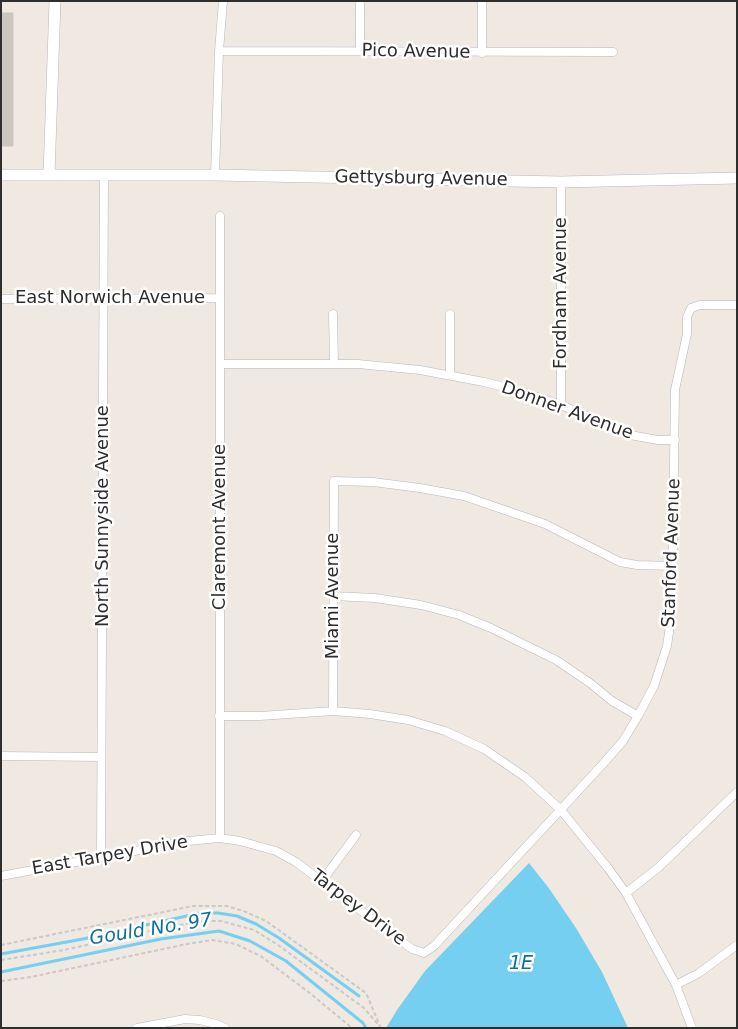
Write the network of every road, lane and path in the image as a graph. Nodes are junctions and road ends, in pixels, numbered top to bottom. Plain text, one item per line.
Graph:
1 (55, 1) edge
2 (223, 1) edge
3 (360, 1) edge
4 (482, 1) edge
5 (219, 51) junction
6 (360, 51) junction
7 (613, 52) dead end
8 (482, 53) junction
9 (1, 175) edge
10 (49, 175) junction
11 (104, 175) junction
12 (215, 175) junction
13 (737, 178) edge
14 (562, 182) junction
15 (220, 216) dead end
16 (220, 298) junction
17 (1, 299) edge
18 (105, 299) junction
19 (737, 305) edge
20 (333, 314) dead end
21 (450, 314) dead end
22 (220, 364) junction
23 (334, 364) junction
24 (450, 375) junction
25 (561, 405) junction
26 (675, 440) junction
27 (674, 566) junction
28 (333, 596) junction
29 (333, 711) junction
30 (219, 716) junction
31 (638, 716) junction
32 (1, 756) edge
33 (101, 756) junction
34 (737, 792) edge
35 (561, 810) junction
36 (356, 835) dead end
37 (220, 838) junction
38 (101, 857) junction
39 (1, 876) edge
40 (322, 881) junction
41 (626, 893) junction
42 (1, 945) edge
43 (737, 945) edge
44 (1, 960) edge
45 (1, 981) edge
46 (676, 984) junction
47 (380, 1027) edge
48 (137, 1028) edge
49 (225, 1028) edge
50 (352, 1028) edge
51 (692, 1028) edge

1 - 10 street
2 - 5 street
3 - 6 street
4 - 8 street
5 - 6 street, Pico Avenue
5 - 12 street
6 - 8 street, Pico Avenue
7 - 8 street, Pico Avenue
9 - 10 street, Gettysburg Avenue
10 - 11 street, Gettysburg Avenue
11 - 12 street, Gettysburg Avenue
11 - 18 street, North Sunnyside Avenue
12 - 14 street, Gettysburg Avenue
13 - 14 street, Gettysburg Avenue
14 - 25 street, Fordham Avenue
15 - 16 street, Claremont Avenue
16 - 18 street, East Norwich Avenue
16 - 22 street, Claremont Avenue
17 - 18 street, East Norwich Avenue
18 - 33 street, North Sunnyside Avenue
19 - 26 street, Stanford Avenue
20 - 23 street
21 - 24 street
22 - 23 street, Donner Avenue
22 - 30 street, Claremont Avenue
23 - 24 street, Donner Avenue
24 - 25 street, Donner Avenue
25 - 26 street, Donner Avenue
26 - 27 street, Stanford Avenue
27 - 28 street, Miami Avenue
27 - 31 street, Stanford Avenue
28 - 29 street, Miami Avenue
28 - 31 street
29 - 30 street
29 - 35 street
30 - 37 street, Claremont Avenue
31 - 35 street, Stanford Avenue
32 - 33 street
33 - 38 street, North Sunnyside Avenue
34 - 41 street
35 - 40 street, Tarpey Drive
35 - 41 street
36 - 40 street
37 - 38 street, East Tarpey Drive
37 - 40 street, Tarpey Drive
38 - 39 street, East Tarpey Drive
41 - 46 street
42 - 47 path
43 - 46 street
44 - 47 path
45 - 50 path
46 - 51 street
48 - 49 street

